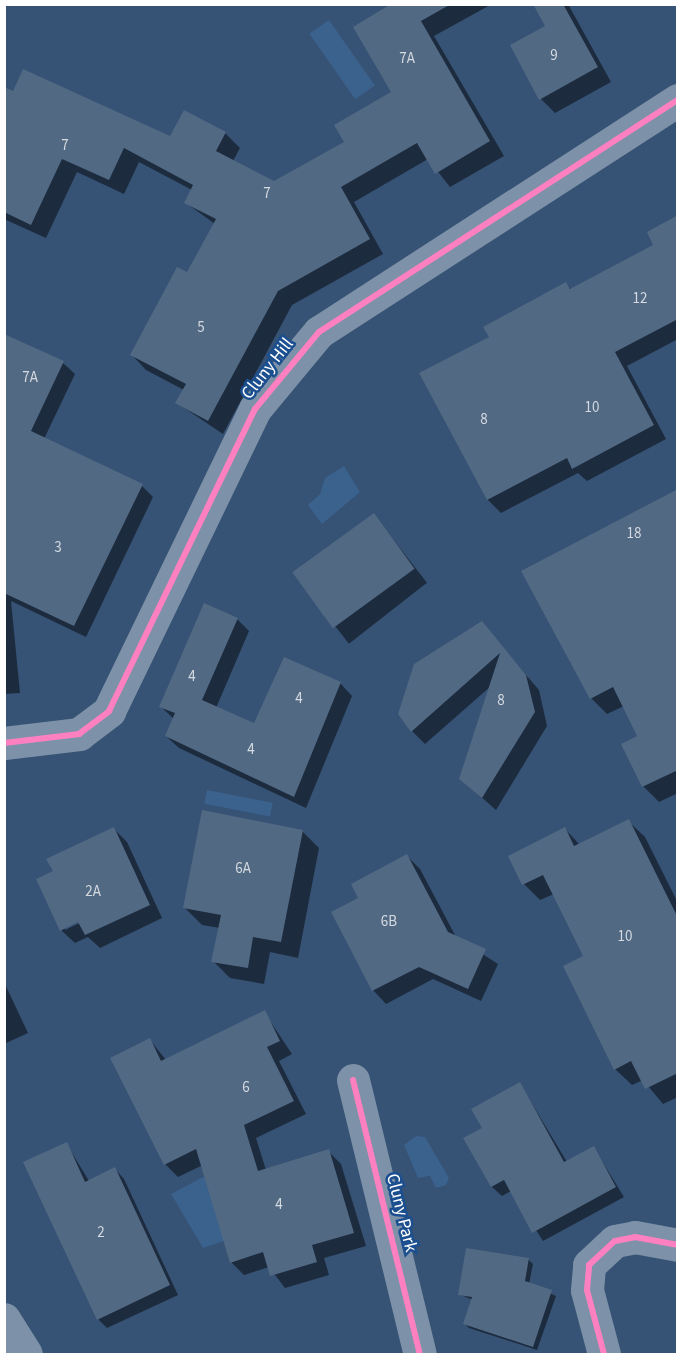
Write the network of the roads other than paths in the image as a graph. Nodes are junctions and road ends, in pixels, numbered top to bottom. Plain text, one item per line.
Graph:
1 (678, 100) edge
2 (4, 743) edge
3 (353, 1080) dead end
4 (678, 1245) edge
5 (4, 1319) edge
6 (26, 1354) edge
7 (420, 1354) edge
8 (604, 1354) edge

1 - 2 street, Cluny Hill
3 - 7 street, Cluny Park
4 - 8 street
5 - 6 street

